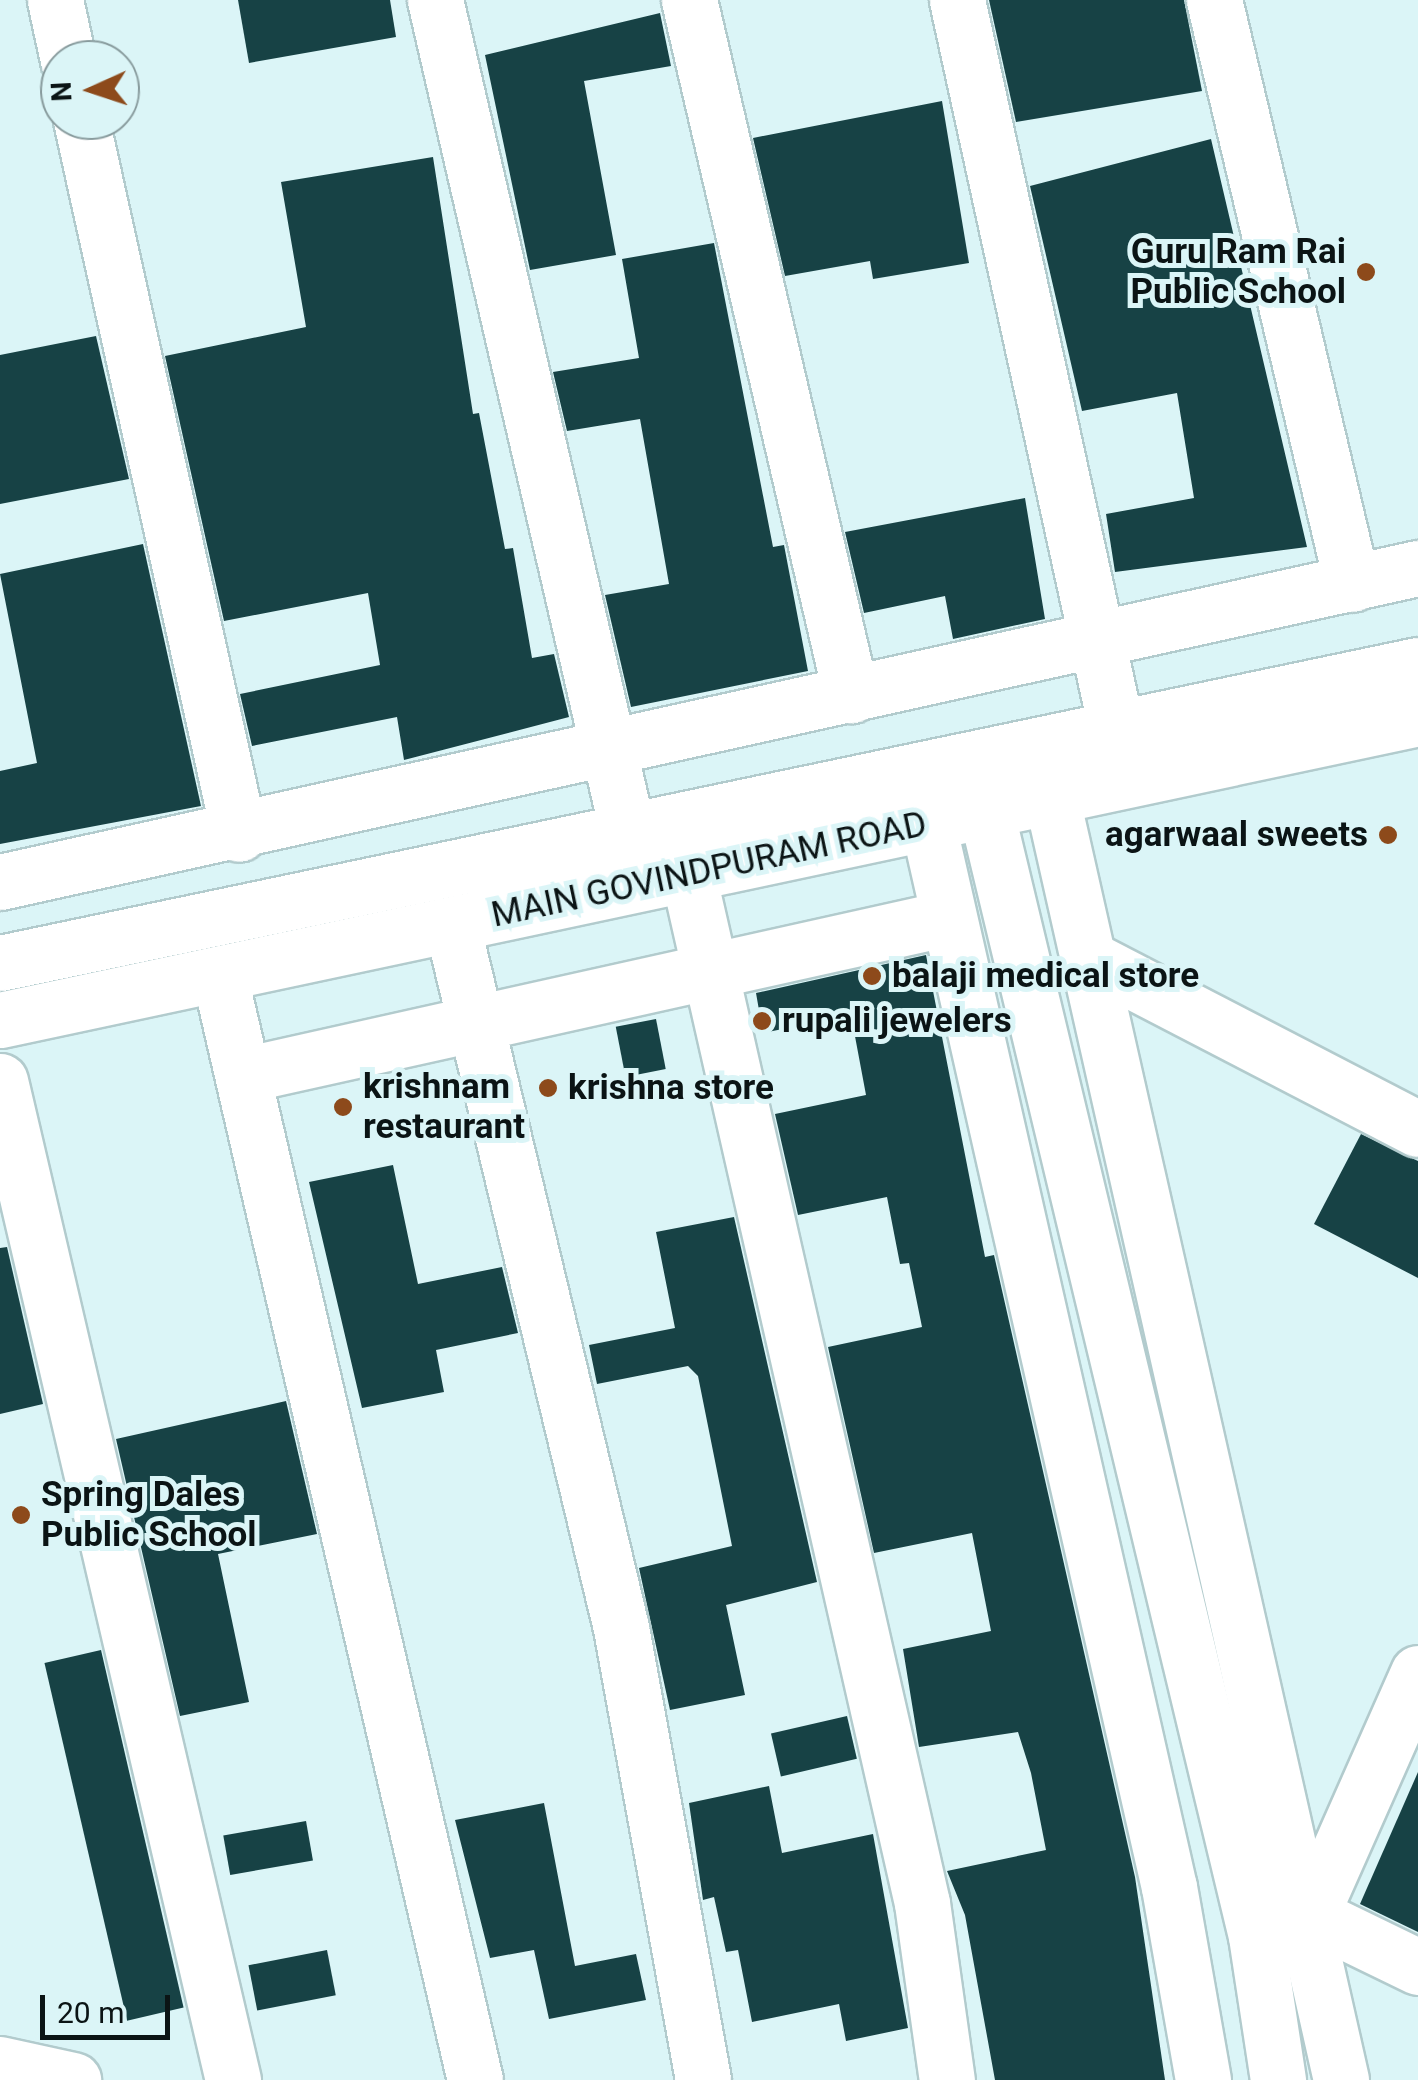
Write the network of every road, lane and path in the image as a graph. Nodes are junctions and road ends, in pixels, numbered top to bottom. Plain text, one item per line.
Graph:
1 (55, 0) edge
2 (435, 0) edge
3 (689, 0) edge
4 (957, 0) edge
5 (1214, 0) edge
6 (64, 40) edge
7 (85, 140) edge
8 (1418, 568) edge
9 (1352, 584) junction
10 (1098, 637) junction
11 (1418, 664) edge
12 (851, 695) junction
13 (1418, 718) edge
14 (609, 741) junction
15 (1122, 755) junction
16 (1046, 772) junction
17 (980, 786) junction
18 (928, 824) junction
19 (628, 833) junction
20 (239, 834) junction
21 (688, 874) junction
22 (0, 882) edge
23 (948, 918) junction
24 (452, 924) junction
25 (1090, 959) junction
26 (0, 962) edge
27 (713, 970) junction
28 (219, 974) junction
29 (0, 1020) edge
30 (475, 1024) junction
31 (243, 1076) junction
32 (0, 1082) edge
33 (1418, 1129) edge
34 (1418, 1673) edge
35 (1311, 1915) junction
36 (1418, 1967) edge
37 (0, 2064) edge
38 (73, 2080) edge
39 (233, 2080) edge
40 (475, 2080) edge
41 (703, 2080) edge
42 (947, 2080) edge
43 (1203, 2080) edge
44 (1278, 2080) edge
45 (1342, 2080) edge

1 - 6 street
2 - 14 street
3 - 12 street
4 - 10 street
5 - 9 street
7 - 20 street
8 - 9 street
9 - 10 street
10 - 12 street
10 - 15 street
11 - 15 street, MAIN GOVINDPURAM ROAD
12 - 14 street
13 - 15 street, MAIN GOVINDPURAM ROAD
14 - 19 street
14 - 20 street
15 - 16 street, MAIN GOVINDPURAM ROAD
16 - 17 street, MAIN GOVINDPURAM ROAD
16 - 25 street
17 - 18 street, MAIN GOVINDPURAM ROAD
17 - 19 street, MAIN GOVINDPURAM ROAD
17 - 44 street
18 - 21 street, MAIN GOVINDPURAM ROAD
18 - 23 street
19 - 26 street, MAIN GOVINDPURAM ROAD
20 - 22 street
21 - 24 street, MAIN GOVINDPURAM ROAD
21 - 27 street
23 - 27 street
23 - 43 street
24 - 28 street, MAIN GOVINDPURAM ROAD
24 - 30 street
25 - 33 street
25 - 35 street
27 - 30 street
27 - 42 street
28 - 29 street, MAIN GOVINDPURAM ROAD
28 - 31 street
30 - 31 street
30 - 41 street
31 - 40 street
32 - 39 street
34 - 35 street
35 - 36 street
35 - 45 street
37 - 38 street

